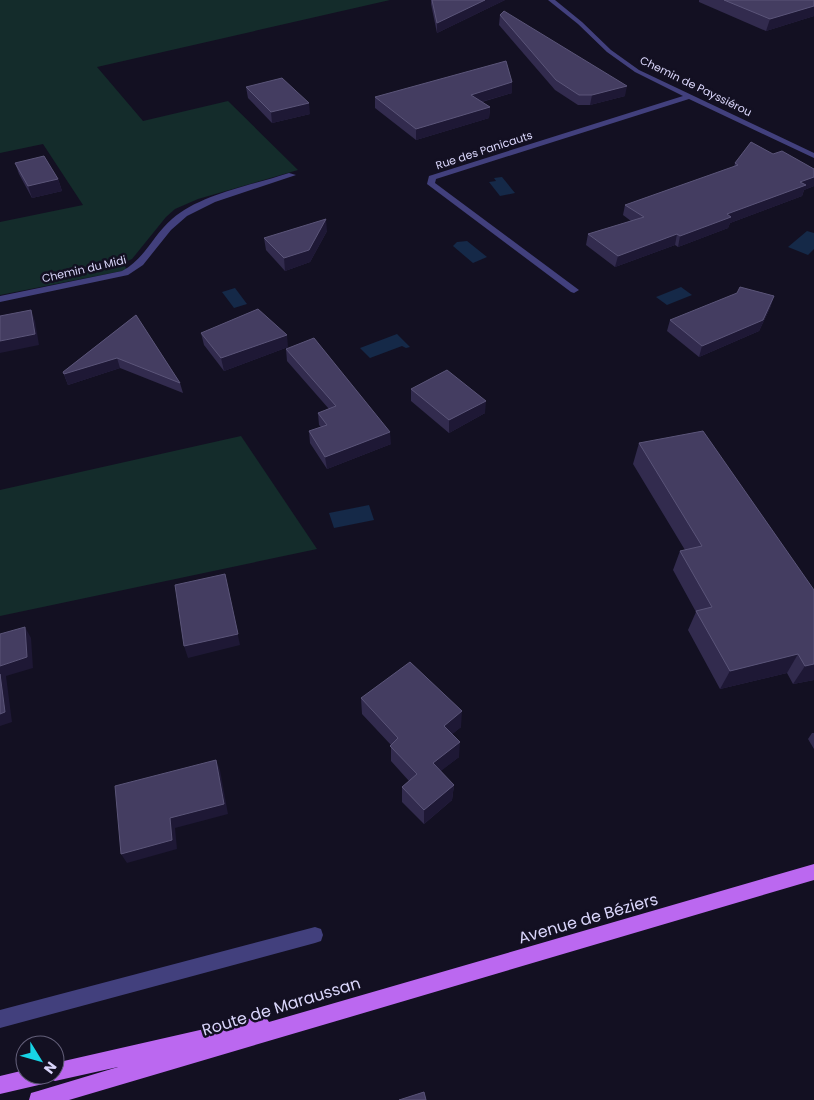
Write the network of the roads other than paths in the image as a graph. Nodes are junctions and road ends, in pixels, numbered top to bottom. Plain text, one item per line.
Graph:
1 (553, 1) edge
2 (689, 96) junction
3 (814, 156) edge
4 (292, 175) dead end
5 (574, 290) dead end
6 (0, 299) edge
7 (814, 872) edge
8 (315, 935) dead end
9 (373, 1000) junction
10 (0, 1019) edge
11 (65, 1070) edge
12 (15, 1082) edge
13 (0, 1085) edge
14 (38, 1100) edge

1 - 2 street, Chemin de Payssiérou
2 - 3 street, Chemin de Payssiérou
2 - 5 street, Rue des Panicauts
4 - 6 street, Chemin du Midi
7 - 9 main road, Avenue de Béziers
8 - 10 street
9 - 11 main road, Route de Maraussan
9 - 14 main road, Route de Maraussan
12 - 13 main road

